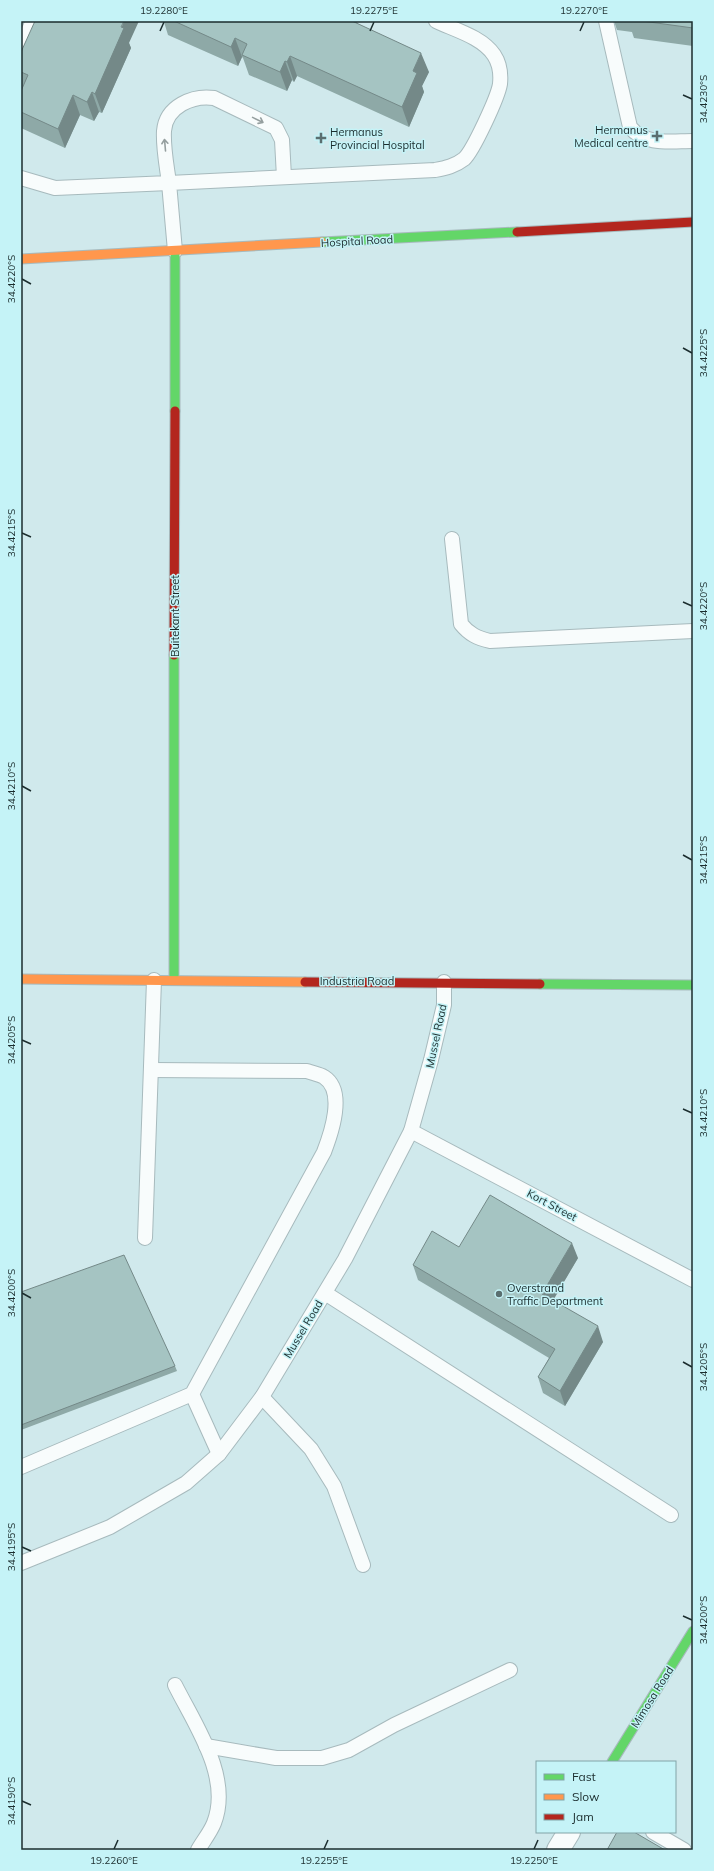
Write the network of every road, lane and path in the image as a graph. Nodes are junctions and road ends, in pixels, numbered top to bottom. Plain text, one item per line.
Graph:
1 (33, 21) edge
2 (436, 21) edge
3 (606, 21) edge
4 (21, 47) edge
5 (693, 141) edge
6 (21, 178) edge
7 (284, 178) junction
8 (169, 184) junction
9 (693, 222) edge
10 (175, 251) junction
11 (21, 259) edge
12 (452, 539) dead end
13 (693, 631) edge
14 (21, 980) edge
15 (154, 980) junction
16 (174, 980) junction
17 (444, 982) junction
18 (693, 985) edge
19 (151, 1070) junction
20 (411, 1131) junction
21 (145, 1238) dead end
22 (693, 1280) edge
23 (325, 1293) junction
24 (192, 1394) junction
25 (262, 1397) junction
26 (219, 1454) junction
27 (21, 1467) edge
28 (672, 1515) dead end
29 (21, 1563) edge
30 (363, 1565) dead end
31 (693, 1631) edge
32 (510, 1670) dead end
33 (175, 1685) dead end
34 (206, 1746) junction
35 (613, 1761) edge
36 (568, 1833) edge
37 (655, 1833) edge
38 (198, 1850) edge
39 (558, 1850) edge
40 (684, 1850) edge

1 - 4 lane
2 - 7 lane
3 - 5 lane
6 - 8 lane
7 - 8 lane
8 -> 7 lane
8 - 10 lane
9 - 10 street, Hospital Road
10 - 11 street, Hospital Road
10 - 16 street, Buitekant Street
12 - 13 lane
14 - 15 street, Industria Road
15 - 16 street, Industria Road
15 - 19 lane
16 - 17 street, Industria Road
17 - 18 street, Industria Road
17 - 20 lane, Mussel Road
19 - 21 lane
19 - 24 lane
20 - 22 lane, Kort Street
20 - 23 lane, Mussel Road
23 - 25 lane, Mussel Road
23 - 28 lane
24 - 26 lane
24 - 27 lane
25 - 26 lane, Mussel Road
25 - 30 lane
26 - 29 lane, Mussel Road
31 - 35 street, Mimosa Road
32 - 34 lane
33 - 34 lane
34 - 38 lane
36 - 39 street
37 - 40 lane

